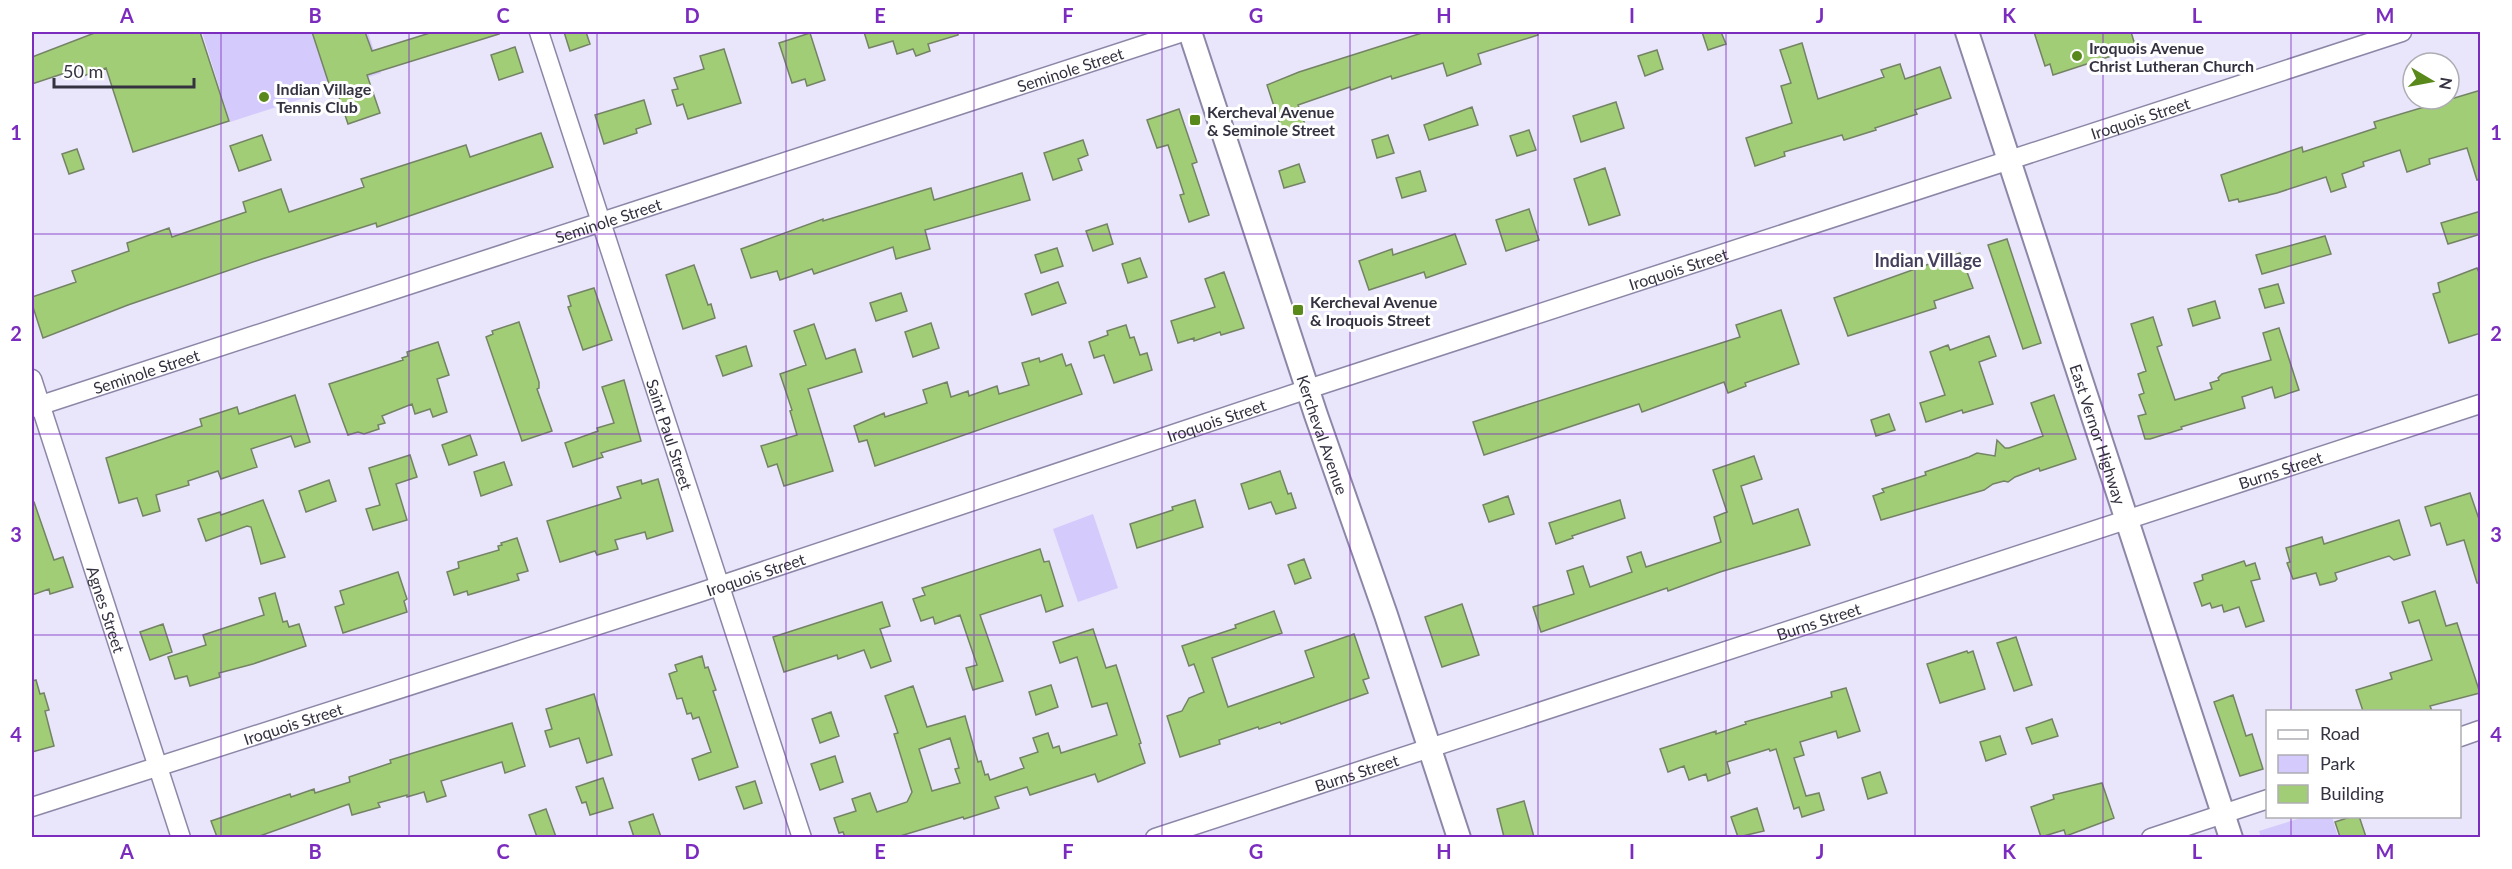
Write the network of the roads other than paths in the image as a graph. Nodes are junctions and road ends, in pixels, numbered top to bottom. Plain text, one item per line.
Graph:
1 (539, 32) edge
2 (1183, 32) edge
3 (1190, 32) edge
4 (1967, 32) edge
5 (2402, 32) edge
6 (2009, 160) junction
7 (601, 222) junction
8 (32, 379) edge
9 (1308, 389) junction
10 (2481, 404) edge
11 (36, 406) edge
12 (2127, 520) junction
13 (719, 585) junction
14 (2481, 730) edge
15 (2461, 737) edge
16 (1429, 748) junction
17 (158, 765) junction
18 (2266, 800) edge
19 (32, 807) edge
20 (2223, 814) junction
21 (181, 837) edge
22 (802, 837) edge
23 (1155, 837) edge
24 (1459, 837) edge
25 (2151, 837) edge
26 (2231, 837) edge

1 - 7 street, Saint Paul Street
2 - 7 street, Seminole Street
3 - 9 street, Kercheval Avenue
4 - 6 street, East Vernor Highway
5 - 6 street, Iroquois Street
6 - 9 street, Iroquois Street
6 - 12 street, East Vernor Highway
7 - 11 street, Seminole Street
7 - 13 street, Saint Paul Street
8 - 11 street, Agnes Street
9 - 13 street, Iroquois Street
9 - 16 street, Kercheval Avenue
10 - 12 street, Burns Street
11 - 17 street, Agnes Street
12 - 16 street, Burns Street
12 - 20 street, East Vernor Highway
13 - 17 street, Iroquois Street
13 - 22 street, Saint Paul Street
14 - 15 street
16 - 23 street, Burns Street
16 - 24 street, Kercheval Avenue
17 - 19 street, Iroquois Street
17 - 21 street, Agnes Street
18 - 20 street
20 - 25 street
20 - 26 street, East Vernor Highway

